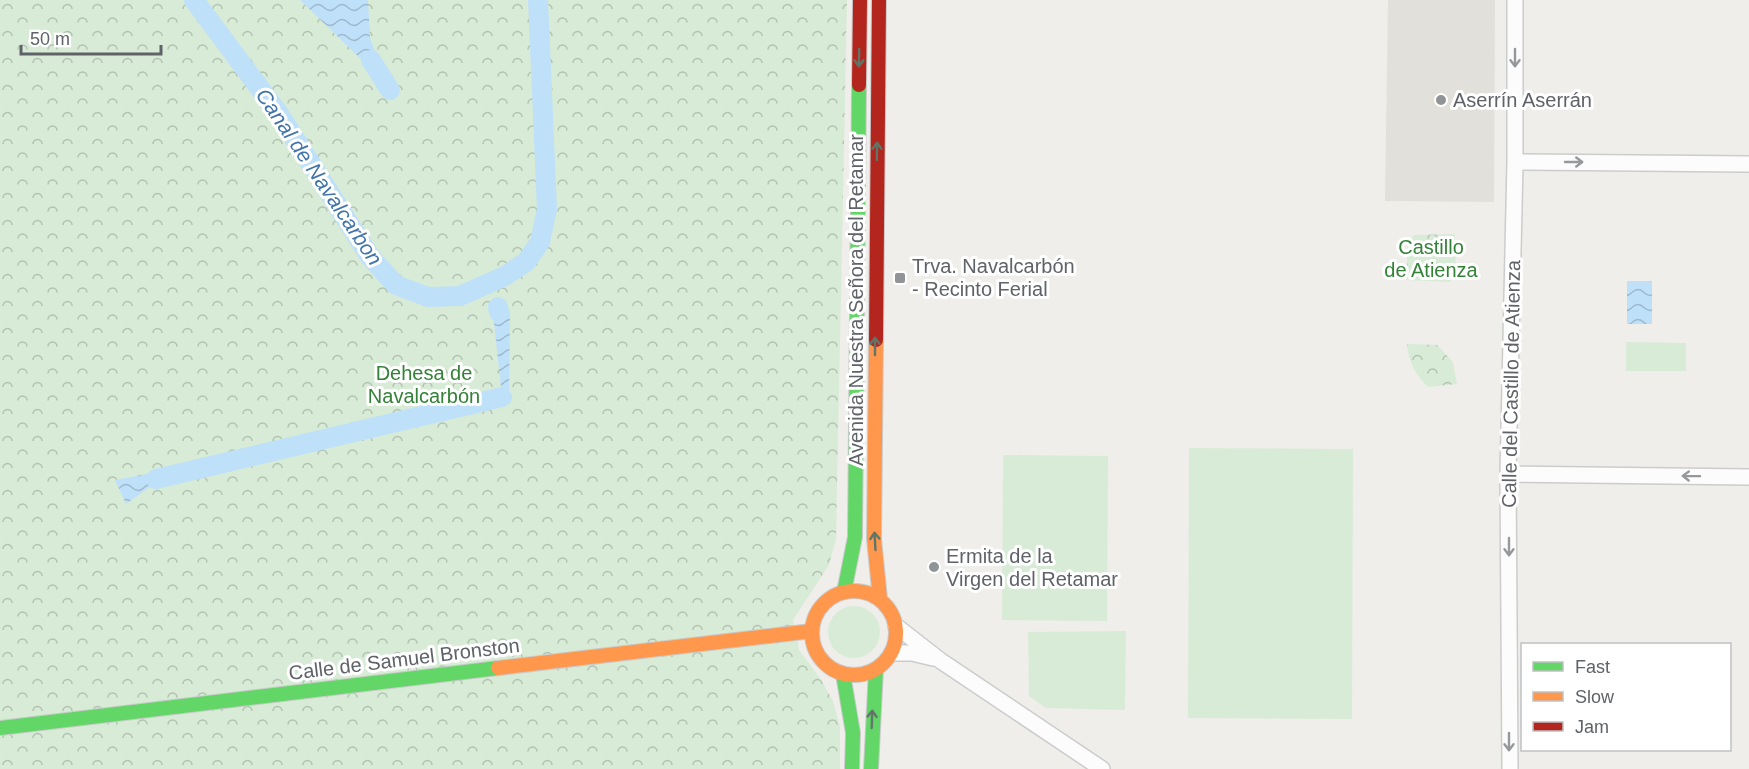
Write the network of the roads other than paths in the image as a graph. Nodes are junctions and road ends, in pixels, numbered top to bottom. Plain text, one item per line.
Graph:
1 (860, 0) edge
2 (879, 0) edge
3 (1515, 0) edge
4 (1515, 162) junction
5 (1749, 164) edge
6 (1508, 474) junction
7 (1749, 477) edge
8 (844, 592) junction
9 (880, 599) junction
10 (896, 626) junction
11 (812, 631) junction
12 (892, 653) junction
13 (941, 661) junction
14 (876, 669) junction
15 (843, 674) junction
16 (0, 728) edge
17 (852, 769) edge
18 (871, 769) edge
19 (1102, 769) edge
20 (1510, 769) edge

1 -> 8 street, Avenida Nuestra Señora del Retamar
9 -> 2 street, Avenida Nuestra Señora del Retamar
3 -> 4 street, Calle del Castillo de Atienza
4 -> 5 street
4 - 6 street, Calle del Castillo de Atienza
7 -> 6 street
6 -> 20 street, Calle del Castillo de Atienza
8 - 9 street
8 - 11 street
9 - 10 street
10 - 12 street
10 - 13 street
11 - 15 street
11 - 16 street, Calle de Samuel Bronston
12 - 13 street
12 - 14 street
13 - 19 street
14 - 15 street
18 -> 14 street
15 - 17 street

